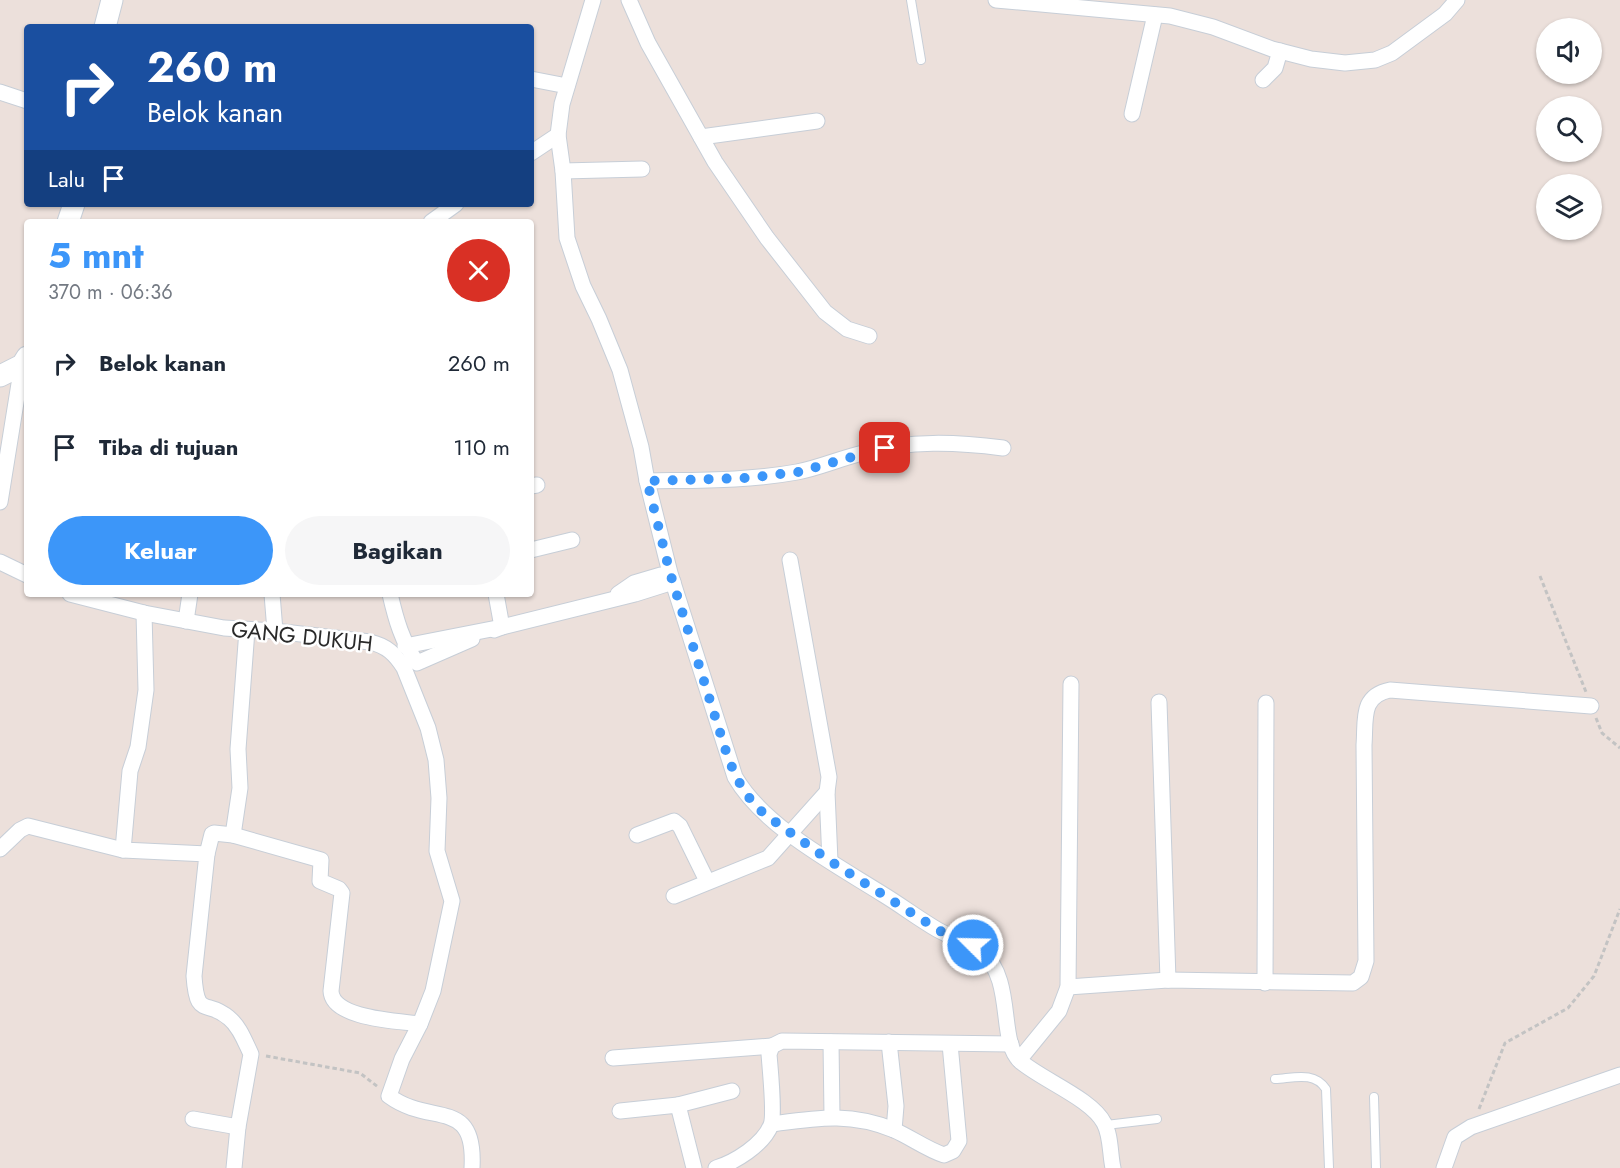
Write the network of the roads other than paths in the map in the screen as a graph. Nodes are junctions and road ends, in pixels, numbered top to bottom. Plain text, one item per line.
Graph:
1 (112, 0) edge
2 (593, 0) edge
3 (629, 0) edge
4 (911, 0) edge
5 (1005, 0) edge
6 (1457, 0) edge
7 (1155, 15) junction
8 (106, 24) edge
9 (1280, 51) junction
10 (921, 60) dead end
11 (534, 80) edge
12 (1263, 80) dead end
13 (567, 86) junction
14 (0, 92) edge
15 (24, 100) edge
16 (1132, 114) dead end
17 (817, 121) dead end
18 (558, 135) junction
19 (701, 137) junction
20 (534, 151) edge
21 (642, 169) dead end
22 (563, 171) junction
23 (452, 207) edge
24 (437, 219) edge
25 (868, 336) dead end
26 (24, 361) edge
27 (0, 376) edge
28 (20, 413) edge
29 (1003, 448) dead end
30 (647, 481) junction
31 (0, 502) edge
32 (572, 540) dead end
33 (534, 549) edge
34 (790, 560) dead end
35 (0, 562) edge
36 (24, 574) edge
37 (672, 577) junction
38 (82, 597) edge
39 (190, 597) edge
40 (272, 597) edge
41 (391, 597) edge
42 (497, 597) edge
43 (144, 613) junction
44 (186, 621) junction
45 (502, 627) junction
46 (247, 630) junction
47 (275, 631) junction
48 (1071, 684) dead end
49 (1159, 702) dead end
50 (1266, 702) dead end
51 (1591, 706) road end
52 (827, 792) junction
53 (790, 833) junction
54 (233, 835) junction
55 (637, 835) dead end
56 (0, 849) edge
57 (123, 850) junction
58 (207, 854) junction
59 (830, 861) junction
60 (707, 881) junction
61 (674, 896) dead end
62 (1168, 980) junction
63 (1265, 983) junction
64 (1068, 987) junction
65 (420, 1024) junction
66 (831, 1042) junction
67 (889, 1042) junction
68 (950, 1044) junction
69 (1011, 1044) junction
70 (772, 1046) junction
71 (613, 1058) dead end
72 (1019, 1060) junction
73 (1620, 1075) edge
74 (1275, 1079) dead end
75 (732, 1091) dead end
76 (1374, 1097) dead end
77 (678, 1105) junction
78 (620, 1111) dead end
79 (832, 1116) junction
80 (193, 1119) dead end
81 (1157, 1119) dead end
82 (772, 1124) junction
83 (1106, 1125) junction
84 (238, 1127) junction
85 (894, 1130) junction
86 (234, 1168) edge
87 (472, 1168) edge
88 (694, 1168) edge
89 (716, 1168) edge
90 (1113, 1168) edge
91 (1329, 1168) edge
92 (1376, 1168) edge
93 (1444, 1168) edge

1 - 8 main road
2 - 13 street
3 - 19 street
4 - 10 lane
5 - 7 street
6 - 9 street
7 - 9 street
7 - 16 street
9 - 12 street
11 - 13 street
13 - 18 street
14 - 15 street
17 - 19 street
18 - 20 street
18 - 22 street
19 - 25 street
21 - 22 street
22 - 30 street
23 - 24 street
26 - 27 main road
26 - 28 street
28 - 31 street
29 - 30 street
30 - 37 street
32 - 33 street
34 - 52 street
35 - 36 street
37 - 45 street
37 - 53 street
38 - 43 street, GANG DUKUH
39 - 44 street
40 - 47 street
41 - 45 street
42 - 45 street
43 - 44 street, GANG DUKUH
43 - 57 street
44 - 46 street, GANG DUKUH
46 - 47 street, GANG DUKUH
46 - 54 street
47 - 65 street, GANG DUKUH
48 - 64 street
49 - 62 street
50 - 63 street
51 - 63 street
52 - 53 street
52 - 59 street
53 - 59 street
53 - 60 street
54 - 58 street
54 - 65 street
55 - 60 street
56 - 57 street
57 - 58 street
58 - 84 street
59 - 69 street
60 - 61 street
62 - 63 street
62 - 64 street
64 - 72 street
65 - 87 street, GANG DUKUH
66 - 67 street
66 - 70 street
66 - 79 street
67 - 68 street
67 - 85 street
68 - 69 street
68 - 85 street
69 - 72 street
70 - 71 street
70 - 82 street
72 - 83 street
73 - 93 street
74 - 91 lane
75 - 77 street
76 - 92 lane
77 - 78 street
77 - 88 street
79 - 82 street
79 - 85 street
80 - 84 street
81 - 83 lane
82 - 89 street
83 - 90 street
84 - 86 street

